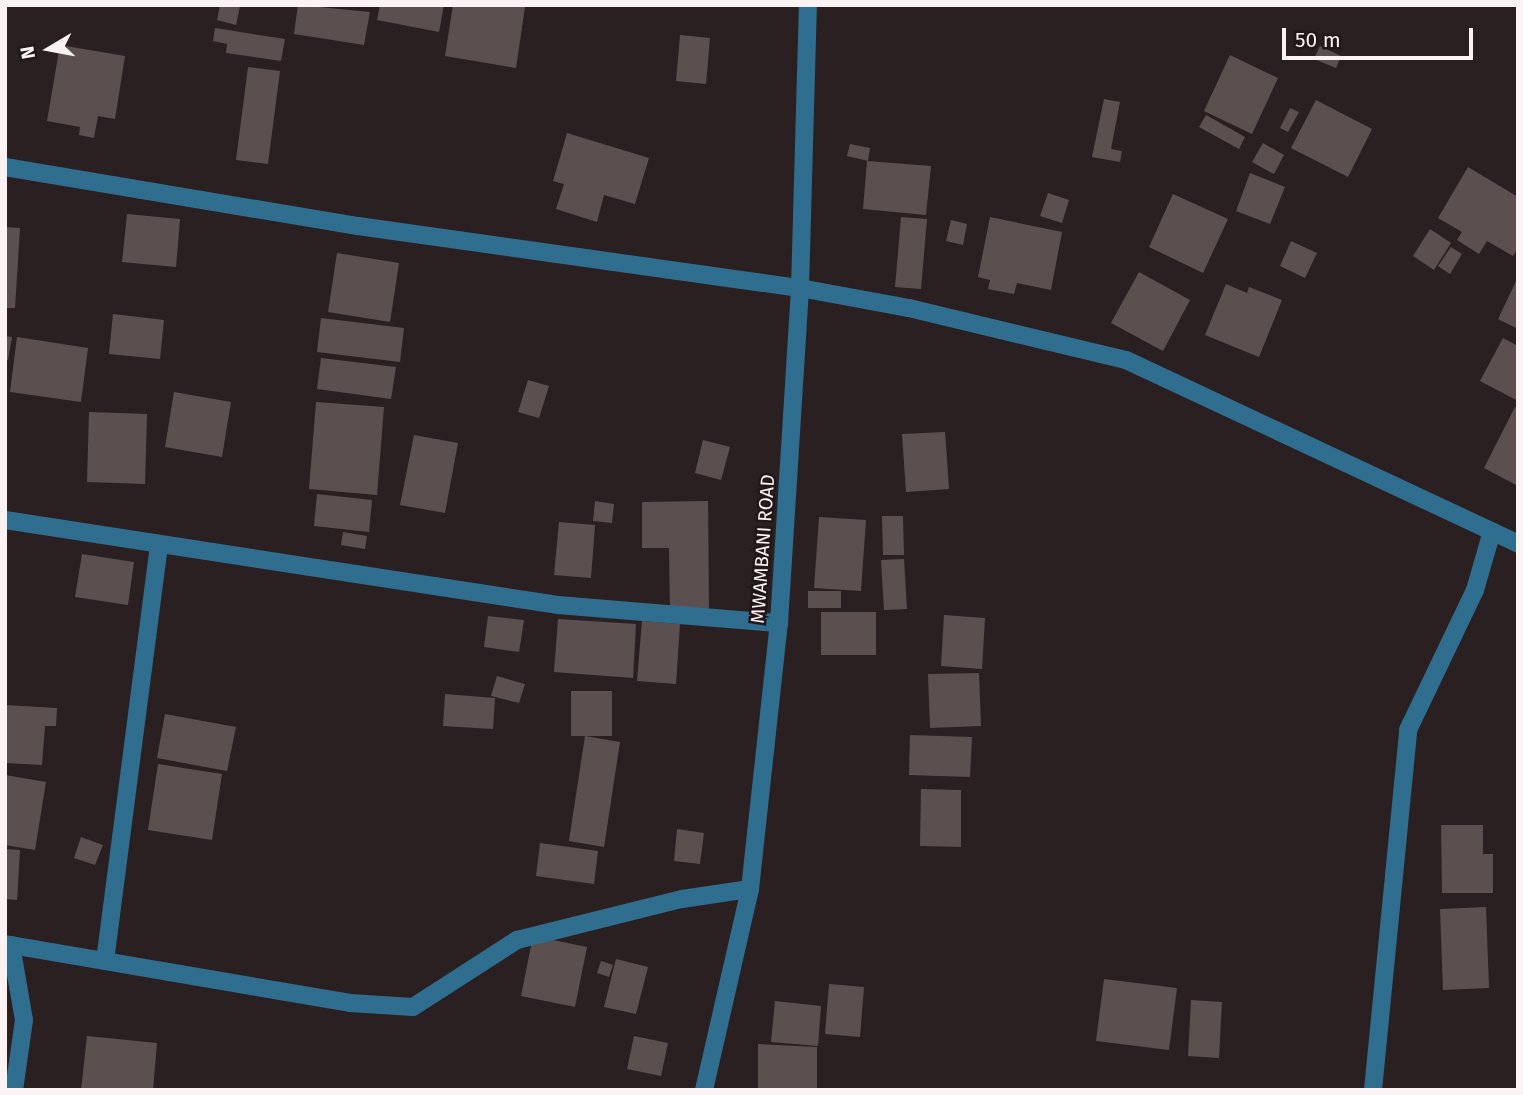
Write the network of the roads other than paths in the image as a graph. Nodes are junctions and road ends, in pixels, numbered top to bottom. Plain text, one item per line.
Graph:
1 (808, 5) edge
2 (5, 167) edge
3 (800, 288) junction
4 (5, 520) edge
5 (1492, 531) junction
6 (1518, 544) edge
7 (159, 546) junction
8 (779, 623) junction
9 (750, 889) junction
10 (8, 944) edge
11 (105, 961) junction
12 (13, 1090) edge
13 (704, 1090) edge
14 (1373, 1090) edge

1 - 3 street, MWAMBANI ROAD
2 - 3 street
3 - 5 street
3 - 8 street, MWAMBANI ROAD
4 - 7 street
5 - 6 street
5 - 14 street
7 - 8 street
7 - 11 street
8 - 9 street, MWAMBANI ROAD
9 - 11 street
9 - 13 street, MWAMBANI ROAD
10 - 11 street
10 - 12 street

